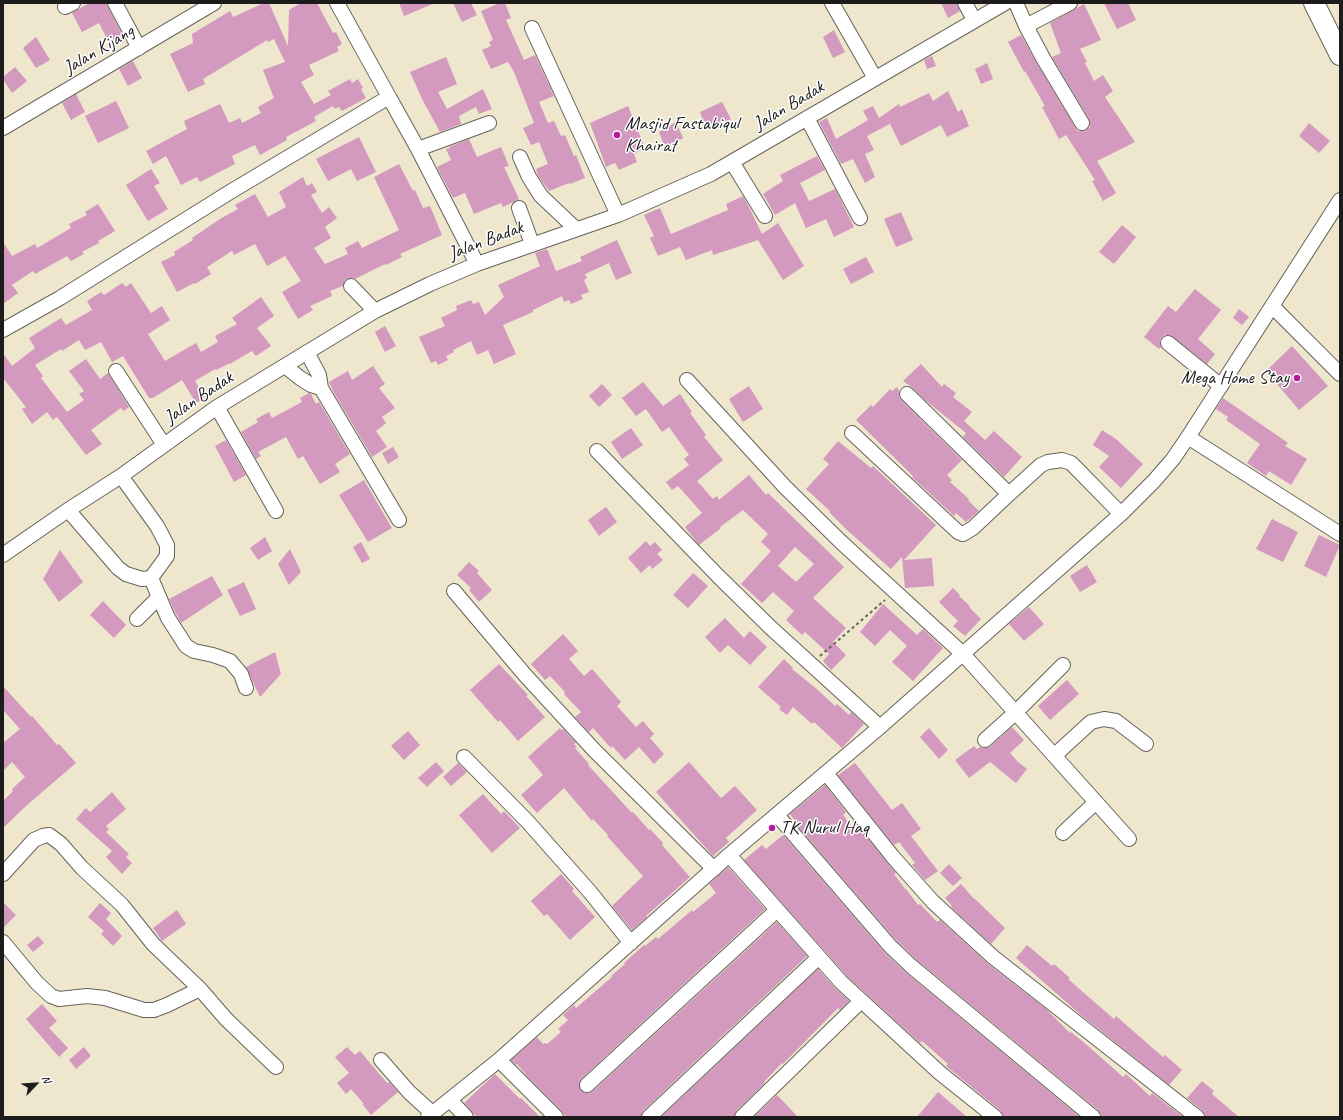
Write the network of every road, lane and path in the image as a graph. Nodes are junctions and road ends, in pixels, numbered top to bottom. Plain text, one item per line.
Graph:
1 (115, 3) edge
2 (214, 3) edge
3 (337, 3) edge
4 (832, 3) edge
5 (965, 3) edge
6 (1005, 3) edge
7 (1016, 3) edge
8 (1070, 3) edge
9 (1314, 3) edge
10 (1327, 3) edge
11 (974, 20) junction
12 (1026, 26) junction
13 (532, 28) dead end
14 (1340, 28) edge
15 (139, 48) junction
16 (1340, 55) edge
17 (875, 78) junction
18 (389, 97) junction
19 (807, 118) junction
20 (489, 123) dead end
21 (1082, 124) dead end
22 (3, 128) edge
23 (418, 149) junction
24 (520, 157) dead end
25 (732, 162) junction
26 (1340, 200) edge
27 (519, 208) dead end
28 (618, 215) junction
29 (765, 216) dead end
30 (860, 218) dead end
31 (576, 229) junction
32 (532, 244) junction
33 (477, 264) junction
34 (351, 286) dead end
35 (1272, 306) junction
36 (375, 311) junction
37 (3, 330) edge
38 (1168, 344) dead end
39 (307, 352) junction
40 (285, 366) junction
41 (116, 371) dead end
42 (1340, 374) edge
43 (686, 380) dead end
44 (1221, 386) junction
45 (321, 388) junction
46 (907, 394) dead end
47 (218, 407) junction
48 (852, 433) dead end
49 (1188, 437) junction
50 (164, 445) junction
51 (597, 451) dead end
52 (121, 476) junction
53 (1009, 494) junction
54 (68, 510) junction
55 (276, 511) dead end
56 (1121, 514) junction
57 (399, 520) dead end
58 (1340, 534) edge
59 (3, 555) edge
60 (151, 578) junction
61 (454, 591) dead end
62 (895, 592) junction
63 (159, 597) junction
64 (137, 619) dead end
65 (962, 654) junction
66 (810, 664) junction
67 (1063, 665) dead end
68 (246, 688) dead end
69 (1015, 713) junction
70 (880, 727) junction
71 (985, 740) dead end
72 (1146, 744) dead end
73 (1055, 755) junction
74 (464, 757) dead end
75 (826, 773) junction
76 (1096, 802) junction
77 (777, 815) junction
78 (1063, 833) dead end
79 (1129, 840) dead end
80 (729, 855) junction
81 (714, 869) junction
82 (3, 874) edge
83 (777, 910) junction
84 (3, 942) edge
85 (631, 943) junction
86 (819, 957) junction
87 (200, 989) junction
88 (861, 1001) junction
89 (381, 1060) dead end
90 (499, 1060) junction
91 (276, 1067) dead end
92 (587, 1084) dead end
93 (450, 1100) junction
94 (430, 1115) edge
95 (1086, 1115) edge
96 (466, 1117) edge
97 (556, 1117) edge
98 (649, 1117) edge
99 (742, 1117) edge
100 (995, 1117) edge
101 (1197, 1117) edge

1 - 15 street
2 - 15 street, Jalan Kijang
3 - 18 street
4 - 17 street
5 - 11 street
6 - 11 street, Jalan Badak
7 - 12 street
8 - 12 street
9 - 16 highway
10 - 14 highway
11 - 17 street, Jalan Badak
12 - 21 street
13 - 28 street
15 - 22 street, Jalan Kijang
17 - 19 street, Jalan Badak
18 - 23 street
18 - 37 street
19 - 25 street, Jalan Badak
19 - 30 street
20 - 23 street
23 - 33 street
24 - 31 street
25 - 28 street, Jalan Badak
25 - 29 street
26 - 35 street
27 - 32 street
28 - 31 street, Jalan Badak
31 - 32 street, Jalan Badak
32 - 33 street, Jalan Badak
33 - 36 street, Jalan Badak
34 - 36 street
35 - 42 street
35 - 44 street
36 - 39 street, Jalan Badak
38 - 44 street
39 - 40 street, Jalan Badak
39 - 45 street
40 - 45 street
40 - 47 street, Jalan Badak
41 - 50 street
43 - 62 street
44 - 49 street
45 - 57 street
46 - 53 street
47 - 50 street, Jalan Badak
47 - 55 street
48 - 53 street
49 - 56 street
49 - 58 street
50 - 52 street, Jalan Badak
51 - 66 street
52 - 54 street, Jalan Badak
52 - 60 street
53 - 56 street
54 - 59 street, Jalan Badak
54 - 60 street
56 - 65 street
60 - 63 street
61 - 81 street
62 - 65 street
62 - 66 path
63 - 64 street
63 - 68 street
65 - 69 street
65 - 70 street
66 - 70 street
67 - 69 street
69 - 71 street
69 - 73 street
70 - 75 street
72 - 73 street
73 - 76 street
74 - 85 street
75 - 77 street
75 - 101 street
76 - 78 street
76 - 79 street
77 - 80 street
77 - 95 street
80 - 81 street
80 - 83 street
81 - 85 street
82 - 87 street
83 - 86 street
83 - 92 street
84 - 87 street
85 - 90 street
86 - 88 street
86 - 98 street
87 - 91 street
88 - 99 street
88 - 100 street
89 - 94 street
90 - 93 street
90 - 97 street
93 - 94 street
93 - 96 street

